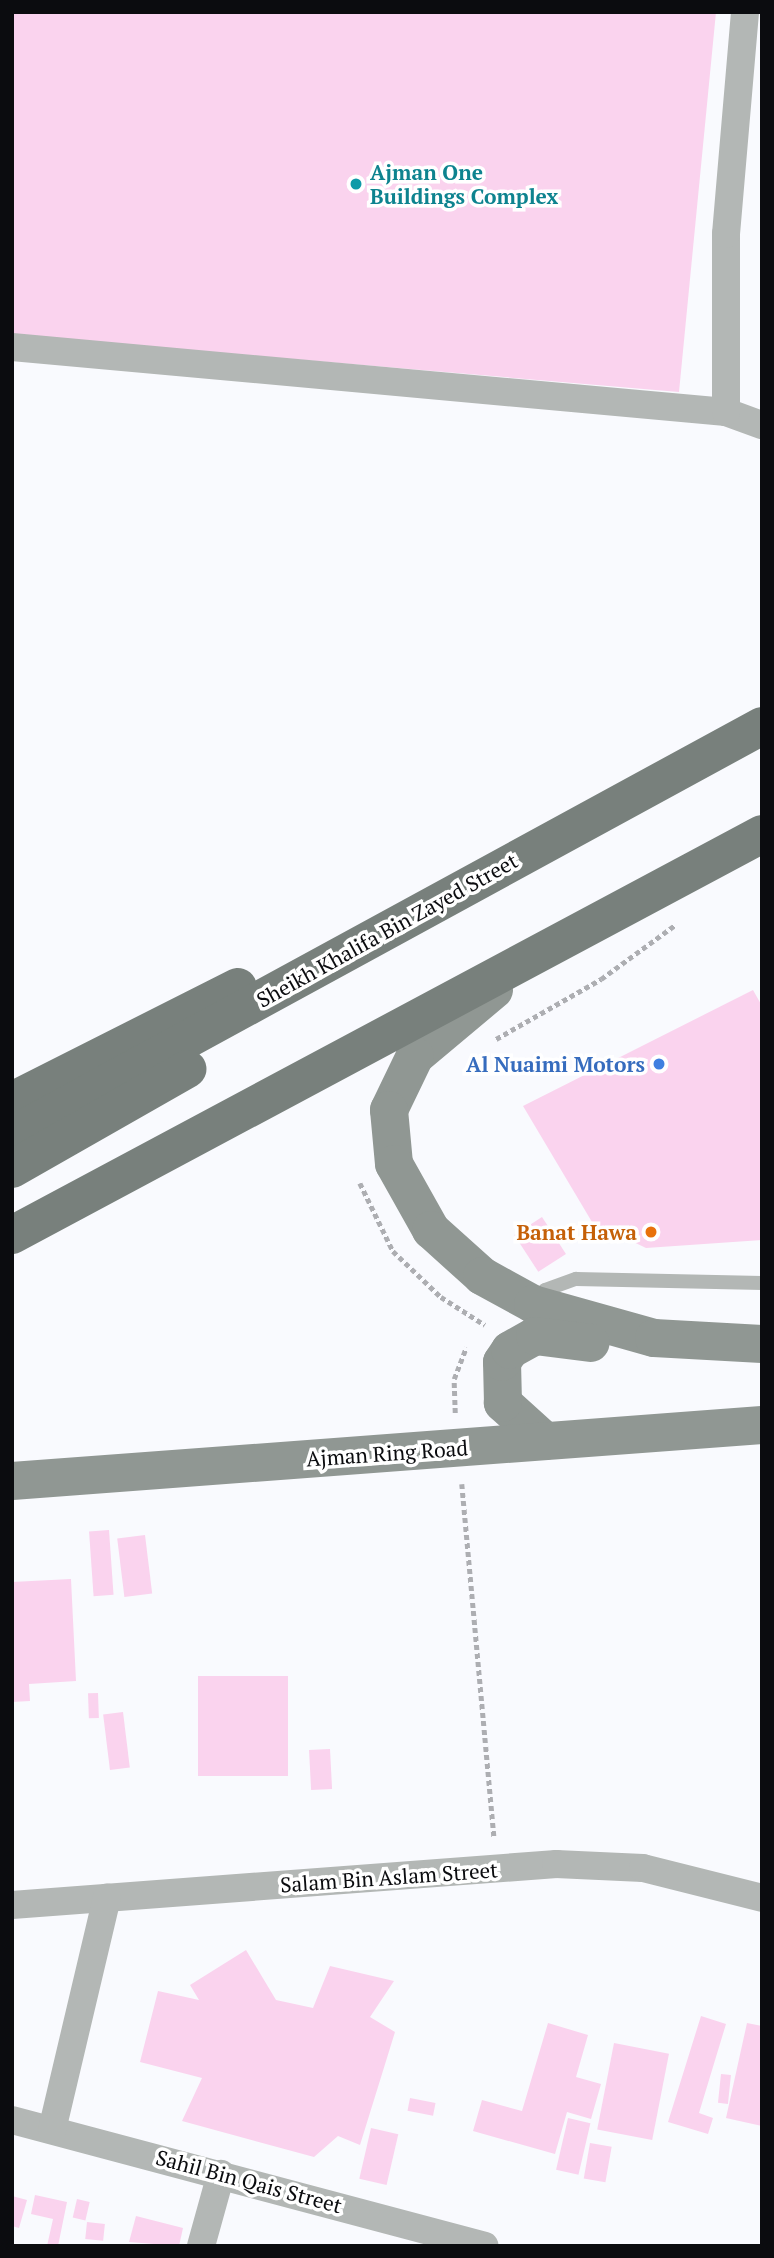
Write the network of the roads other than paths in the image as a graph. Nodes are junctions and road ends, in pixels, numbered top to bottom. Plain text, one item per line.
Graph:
1 (745, 12) edge
2 (12, 346) edge
3 (726, 412) junction
4 (762, 425) edge
5 (762, 726) edge
6 (762, 834) edge
7 (553, 945) junction
8 (334, 959) junction
9 (12, 1101) edge
10 (12, 1135) edge
11 (12, 1169) edge
12 (17, 1236) edge
13 (762, 1283) edge
14 (533, 1304) junction
15 (762, 1346) edge
16 (762, 1425) edge
17 (545, 1441) junction
18 (12, 1481) edge
19 (107, 1897) junction
20 (762, 1898) edge
21 (12, 1905) edge
22 (12, 2120) edge
23 (52, 2130) junction
24 (221, 2174) junction
25 (201, 2246) edge
26 (485, 2246) edge

1 - 3 street
2 - 3 street
3 - 4 street
5 - 8 main road, Sheikh Khalifa Bin Zayed Street
6 - 7 main road
7 - 12 main road
7 - 14 main road
8 - 9 main road
8 - 10 main road, Sheikh Khalifa Bin Zayed Street
8 - 11 main road
13 - 14 lane
14 - 15 main road
15 - 17 main road
16 - 17 main road, Ajman Ring Road
17 - 18 main road, Ajman Ring Road
19 - 20 street, Salam Bin Aslam Street
19 - 21 street, Salam Bin Aslam Street
19 - 23 street
22 - 23 street, Sahil Bin Qais Street
23 - 24 street, Sahil Bin Qais Street
24 - 25 street
24 - 26 street, Sahil Bin Qais Street

